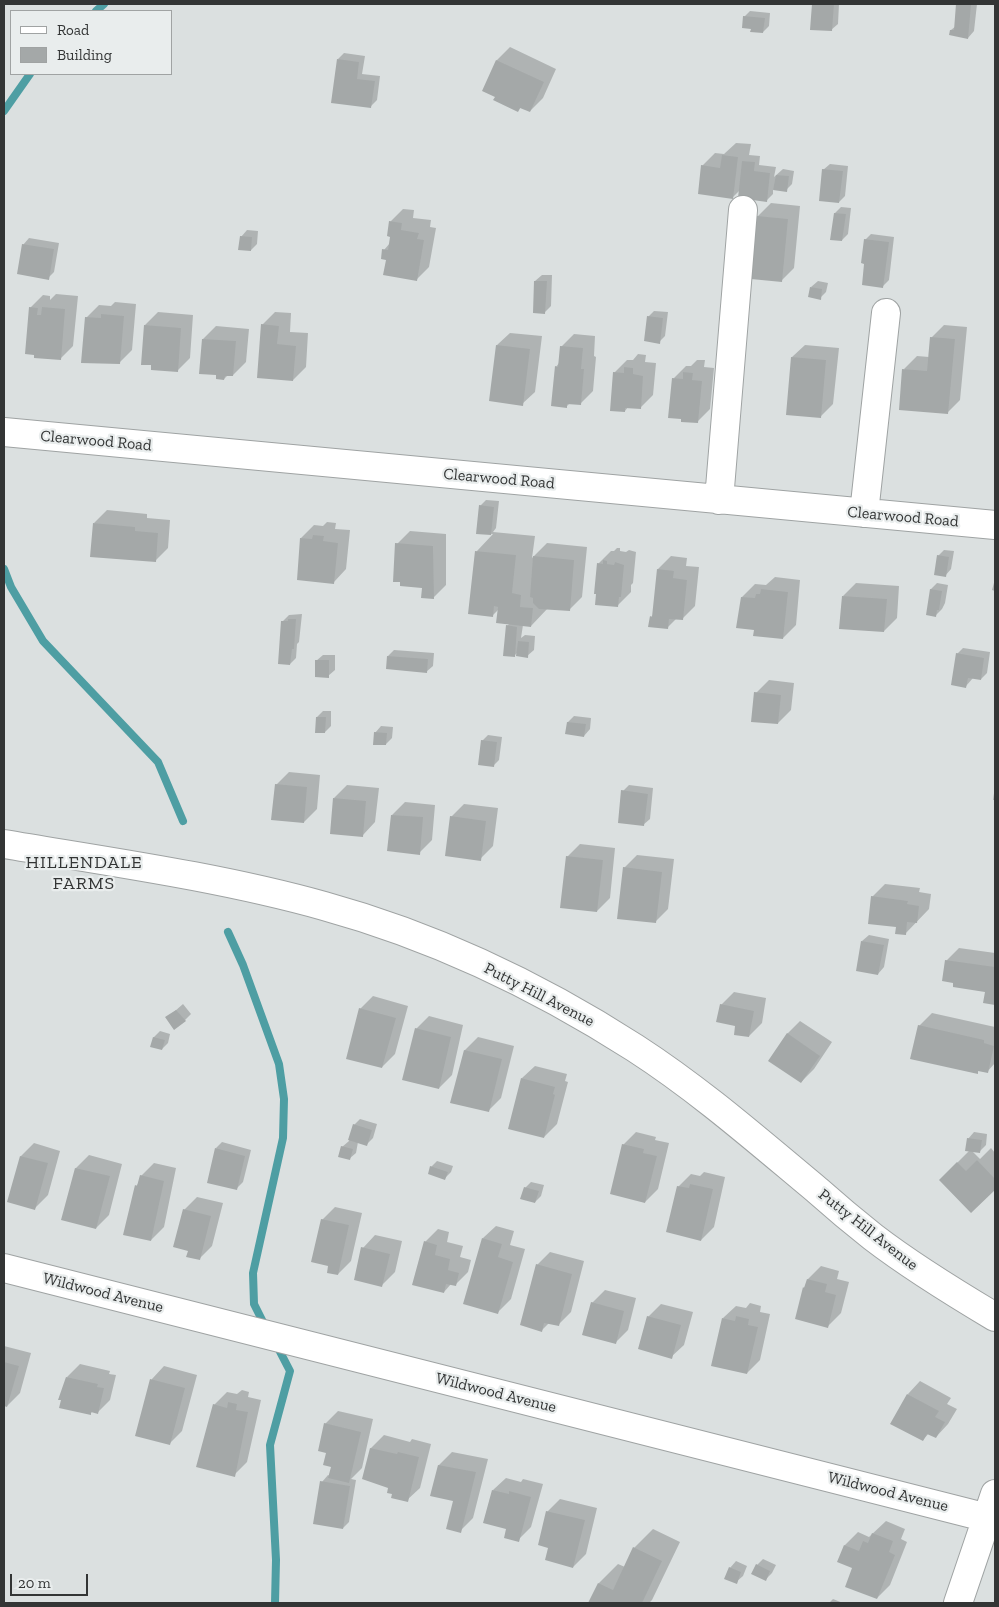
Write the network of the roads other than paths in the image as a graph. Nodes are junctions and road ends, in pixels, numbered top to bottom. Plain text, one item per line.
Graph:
1 (743, 210) dead end
2 (886, 313) dead end
3 (4, 432) edge
4 (719, 500) junction
5 (864, 513) junction
6 (995, 525) edge
7 (4, 844) edge
8 (4, 1268) edge
9 (995, 1317) edge
10 (992, 1506) edge
11 (958, 1603) edge

1 - 4 street
2 - 5 street
3 - 4 street, Clearwood Road
4 - 5 street, Clearwood Road
5 - 6 street, Clearwood Road
7 - 9 street, Putty Hill Avenue
8 - 10 street, Wildwood Avenue
10 - 11 street

